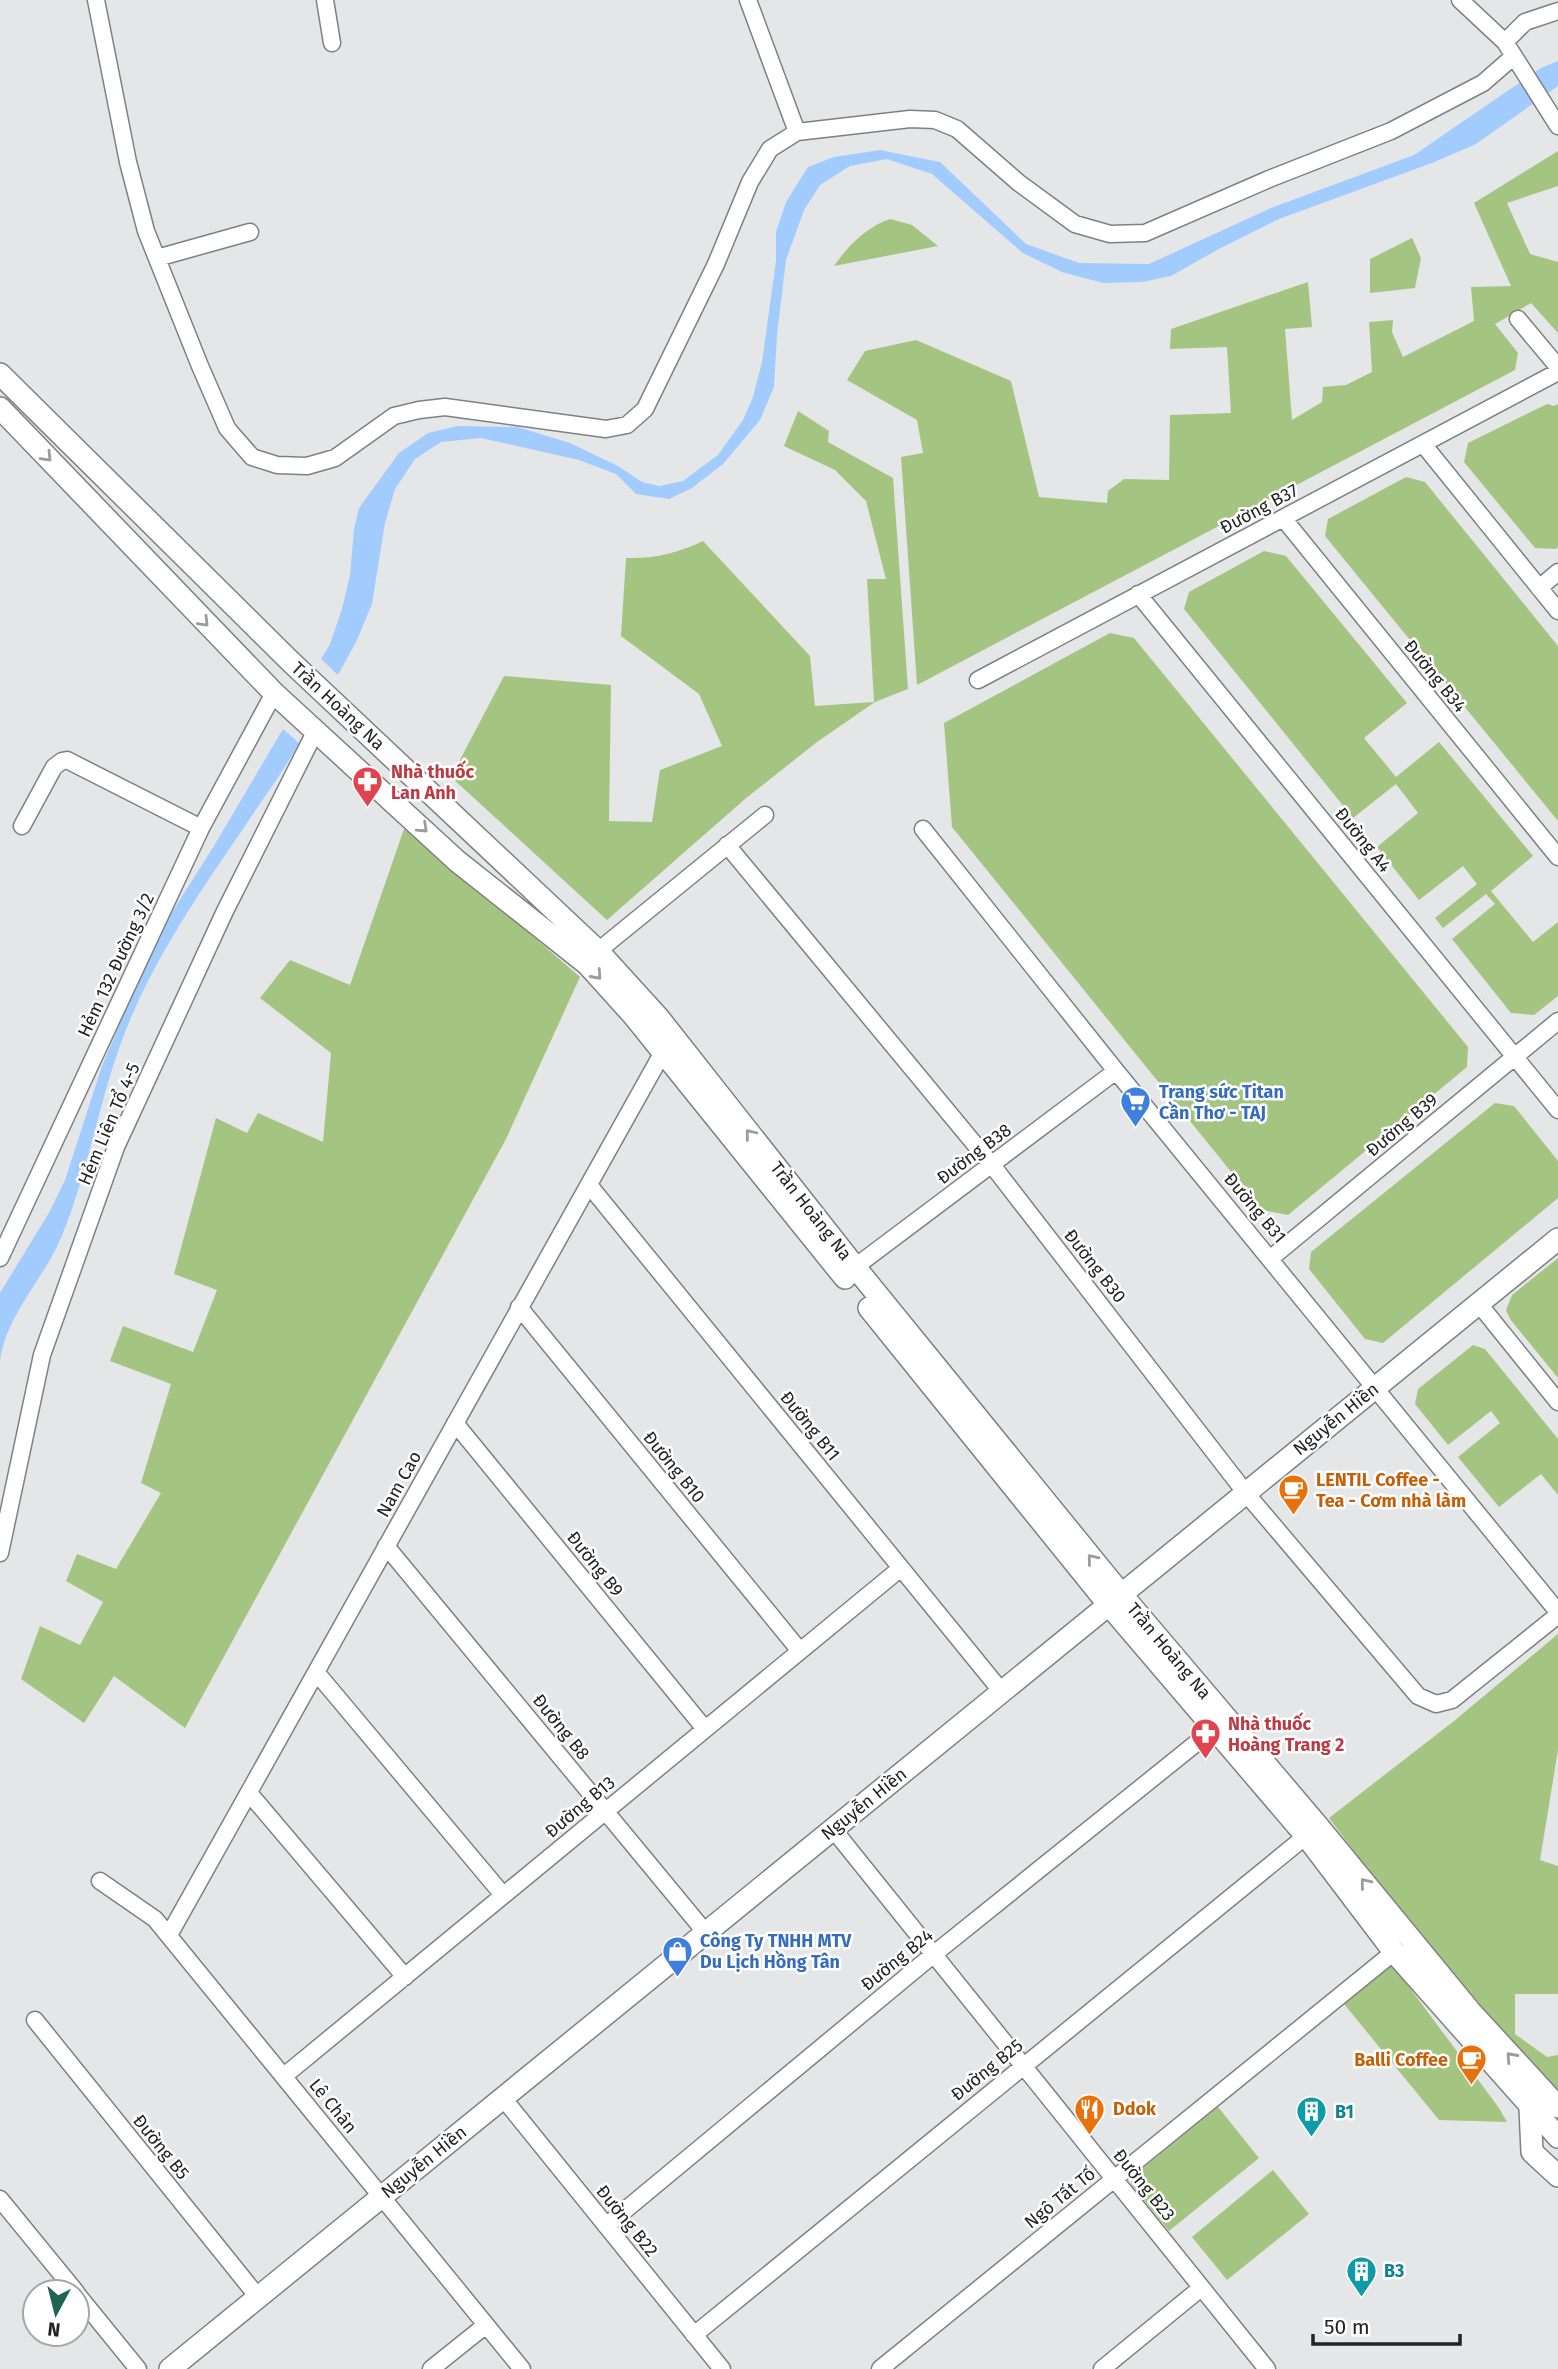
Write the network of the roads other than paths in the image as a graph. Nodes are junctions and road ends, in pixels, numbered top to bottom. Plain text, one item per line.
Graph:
1 (96, 0) edge
2 (324, 0) edge
3 (748, 0) edge
4 (1460, 0) edge
5 (1558, 11) edge
6 (332, 43) dead end
7 (1511, 52) junction
8 (1556, 122) edge
9 (797, 132) junction
10 (250, 232) dead end
11 (157, 258) junction
12 (1518, 319) dead end
13 (1558, 370) edge
14 (0, 374) edge
15 (0, 408) edge
16 (1423, 444) junction
17 (1283, 518) junction
18 (1558, 572) edge
19 (1539, 588) junction
20 (1138, 594) junction
21 (1558, 611) edge
22 (291, 662) junction
23 (978, 680) dead end
24 (274, 693) junction
25 (335, 704) junction
26 (316, 732) junction
27 (765, 816) dead end
28 (22, 826) dead end
29 (201, 828) junction
30 (923, 829) dead end
31 (727, 845) junction
32 (1558, 857) edge
33 (598, 951) junction
34 (1558, 1021) edge
35 (663, 1052) junction
36 (1515, 1057) junction
37 (1115, 1070) junction
38 (1558, 1110) edge
39 (992, 1165) junction
40 (589, 1185) junction
41 (1558, 1239) edge
42 (0, 1258) edge
43 (1271, 1258) junction
44 (855, 1267) junction
45 (1479, 1304) junction
46 (519, 1307) junction
47 (1376, 1387) junction
48 (1558, 1402) edge
49 (455, 1423) junction
50 (1245, 1492) junction
51 (386, 1546) junction
52 (0, 1553) edge
53 (901, 1567) junction
54 (1115, 1599) junction
55 (1558, 1613) edge
56 (800, 1651) junction
57 (316, 1672) junction
58 (1002, 1692) junction
59 (1215, 1728) junction
60 (705, 1730) junction
61 (249, 1793) junction
62 (605, 1811) junction
63 (833, 1829) junction
64 (1306, 1836) junction
65 (100, 1881) dead end
66 (503, 1895) junction
67 (706, 1933) junction
68 (169, 1936) junction
69 (1394, 1952) junction
70 (934, 1954) junction
71 (405, 1977) junction
72 (34, 2020) dead end
73 (1024, 2065) junction
74 (284, 2076) junction
75 (503, 2098) junction
76 (1548, 2102) edge
77 (1558, 2137) edge
78 (1558, 2176) edge
79 (1114, 2179) junction
80 (382, 2196) junction
81 (0, 2199) edge
82 (606, 2226) junction
83 (64, 2278) edge
84 (1201, 2288) junction
85 (258, 2297) junction
86 (91, 2311) edge
87 (486, 2325) junction
88 (694, 2335) junction
89 (138, 2369) edge
90 (170, 2369) edge
91 (431, 2369) edge
92 (522, 2369) edge
93 (722, 2369) edge
94 (880, 2369) edge
95 (1102, 2369) edge
96 (1267, 2369) edge

1 - 11 street
2 - 6 street
3 - 9 street
4 - 7 street
5 - 7 street
7 - 8 street
7 - 9 street
9 - 11 street
10 - 11 street
12 - 13 street
13 - 16 street, Đường B37
14 - 22 main road, Trần Hoàng Na
15 -> 24 main road, Trần Hoàng Na
16 - 17 street, Đường B37
16 - 19 street
17 - 20 street, Đường B37
17 - 32 street, Đường B34
18 - 19 street
19 - 21 street
20 - 23 street, Đường B37
20 - 36 street, Đường A4
22 - 24 main road
22 - 25 main road, Trần Hoàng Na
24 - 26 main road, Trần Hoàng Na
24 - 29 street, Hẻm 132 Đường 3/2
25 - 26 main road
25 - 33 main road, Trần Hoàng Na
26 -> 35 main road, Trần Hoàng Na
26 - 52 street, Hẻm Liên Tổ 4-5
27 - 31 street
28 - 29 street
29 - 42 street, Hẻm 132 Đường 3/2
30 - 37 street, Đường B31
31 - 33 street
31 - 39 street, Đường B30
44 -> 33 main road, Trần Hoàng Na
34 - 36 street, Đường B39
35 - 40 street, Nam Cao
35 - 54 main road, Trần Hoàng Na
36 - 38 street, Đường A4
36 - 43 street, Đường B39
37 - 39 street, Đường B38
37 - 43 street, Đường B31
39 - 44 street, Đường B38
39 - 50 street, Đường B30
40 - 46 street, Nam Cao
40 - 53 street, Đường B11
41 - 45 main road, Nguyễn Hiền
43 - 47 street, Đường B31
54 -> 44 main road, Trần Hoàng Na
45 - 47 main road, Nguyễn Hiền
45 - 48 street
46 - 49 street, Nam Cao
46 - 56 street, Đường B10
47 - 50 main road, Nguyễn Hiền
47 - 55 street, Đường B31
49 - 51 street, Nam Cao
49 - 60 street, Đường B9
50 - 54 main road, Nguyễn Hiền
50 - 55 street, Đường B30
51 - 57 street, Nam Cao
51 - 62 street, Đường B8
53 - 56 street, Đường B13
53 - 58 street, Đường B11
54 - 58 main road, Nguyễn Hiền
54 - 59 main road, Trần Hoàng Na
76 -> 54 main road, Trần Hoàng Na
56 - 60 street, Đường B13
57 - 61 street, Nam Cao
57 - 66 street
58 - 63 main road, Nguyễn Hiền
59 - 64 main road, Trần Hoàng Na
59 - 70 street, Đường B24
60 - 62 street, Đường B13
61 - 68 street, Nam Cao
61 - 71 street
62 - 66 street, Đường B13
62 - 67 street, Đường B8
63 - 67 main road, Nguyễn Hiền
63 - 70 street, Đường B23
64 - 69 main road, Trần Hoàng Na
64 - 73 street, Đường B25
65 - 68 street, Lê Chân
66 - 71 street, Đường B13
67 - 75 main road, Nguyễn Hiền
68 - 74 street, Lê Chân
69 - 76 main road, Trần Hoàng Na
69 - 79 street, Ngô Tất Tố
70 - 73 street, Đường B23
70 - 82 street, Đường B24
71 - 74 street, Đường B13
72 - 85 street, Đường B5
73 - 79 street, Đường B23
73 - 88 street, Đường B25
74 - 80 street, Lê Chân
75 - 80 main road, Nguyễn Hiền
75 - 82 street, Đường B22
76 - 77 main road, Trần Hoàng Na
76 - 78 main road
79 - 84 street, Đường B23
79 - 94 street, Ngô Tất Tố
80 - 85 main road, Nguyễn Hiền
80 - 87 street, Lê Chân
81 - 83 street
82 - 88 street, Đường B22
84 - 95 street
84 - 96 street, Đường B23
85 - 90 main road, Nguyễn Hiền
86 - 89 street
87 - 91 street
87 - 92 street, Lê Chân
88 - 93 street, Đường B22

